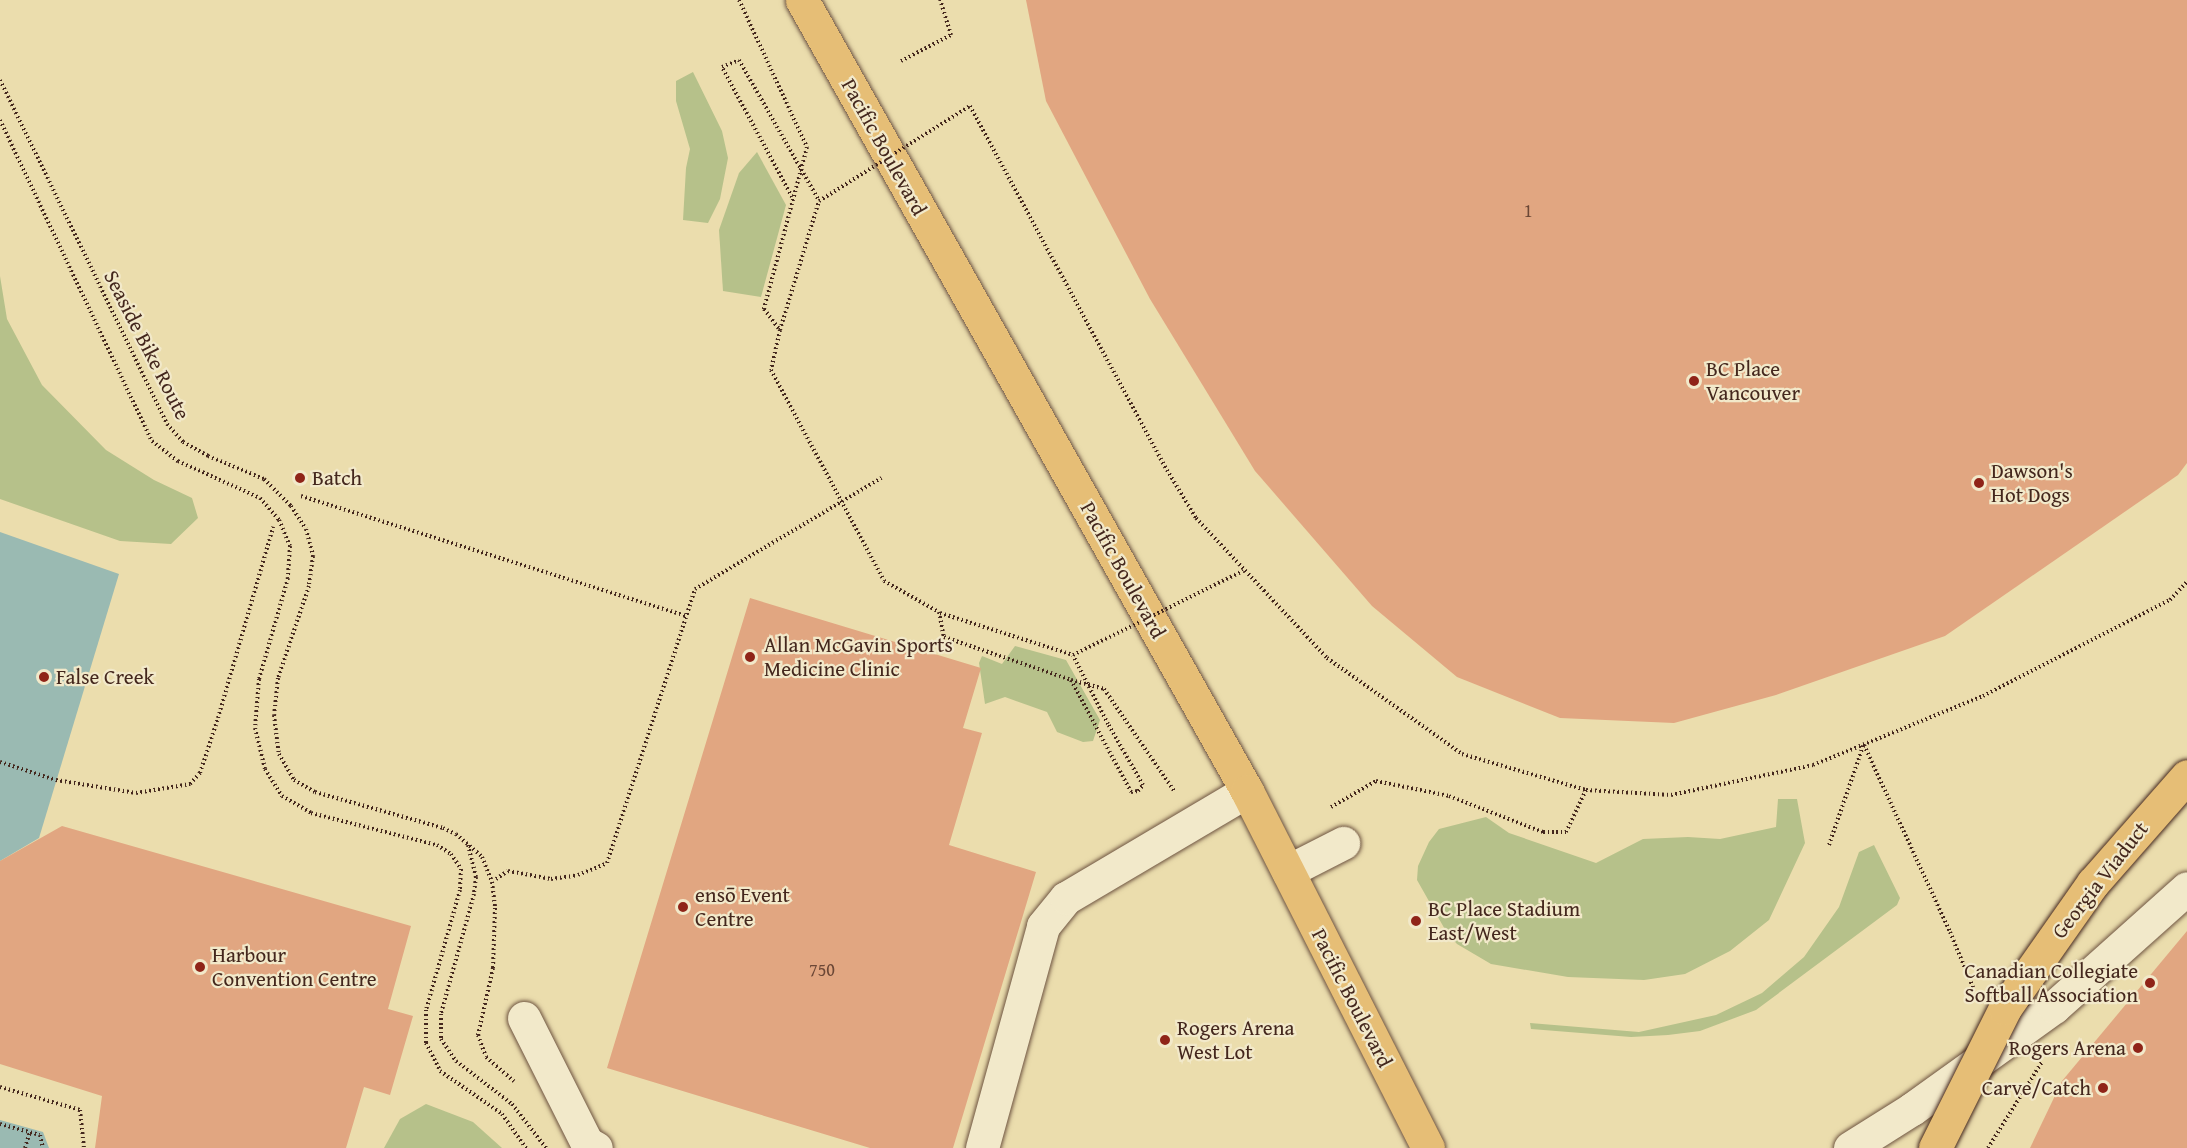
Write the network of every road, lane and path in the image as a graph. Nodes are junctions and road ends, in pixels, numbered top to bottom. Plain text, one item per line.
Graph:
1 (739, 0) edge
2 (802, 0) edge
3 (940, 0) edge
4 (901, 61) dead end
5 (0, 80) edge
6 (0, 120) edge
7 (792, 197) junction
8 (819, 201) junction
9 (780, 330) junction
10 (881, 478) dead end
11 (301, 496) dead end
12 (842, 502) junction
13 (273, 527) dead end
14 (1243, 571) junction
15 (2187, 582) edge
16 (939, 612) junction
17 (686, 616) junction
18 (1073, 655) junction
19 (1071, 680) junction
20 (1864, 745) junction
21 (0, 762) edge
22 (2187, 776) edge
23 (1586, 790) junction
24 (1174, 791) dead end
25 (1247, 791) junction
26 (1324, 811) dead end
27 (1343, 843) dead end
28 (1829, 845) dead end
29 (1288, 871) junction
30 (496, 879) dead end
31 (2187, 888) edge
32 (1977, 996) dead end
33 (524, 1018) dead end
34 (0, 1087) edge
35 (0, 1124) edge
36 (30, 1132) junction
37 (25, 1148) edge
38 (44, 1148) edge
39 (84, 1148) edge
40 (526, 1148) edge
41 (546, 1148) edge
42 (596, 1148) edge
43 (982, 1148) edge
44 (1428, 1148) edge
45 (1850, 1148) edge
46 (1935, 1148) edge

1 - 7 path
2 - 25 main road, Pacific Boulevard
3 - 4 path
5 - 41 path, Seaside Bike Route
6 - 40 path
7 - 8 path, bridge
7 - 9 path
8 - 9 path
8 - 14 path, bridge
9 - 12 path
10 - 12 path
11 - 17 path
12 - 16 path
12 - 17 path
13 - 21 path
14 - 18 path, bridge
14 - 23 path
15 - 20 path
16 - 18 path
16 - 19 path
17 - 30 path
18 - 19 path, bridge
19 - 24 path
20 - 23 path
20 - 28 path
20 - 32 path
22 - 46 main road, Georgia Viaduct, bridge
23 - 26 path
25 - 29 main road, Pacific Boulevard
25 - 43 street
27 - 29 street
29 - 44 main road, Pacific Boulevard
31 - 45 street
33 - 42 street
34 - 39 path
35 - 36 path
36 - 37 path
36 - 38 path

